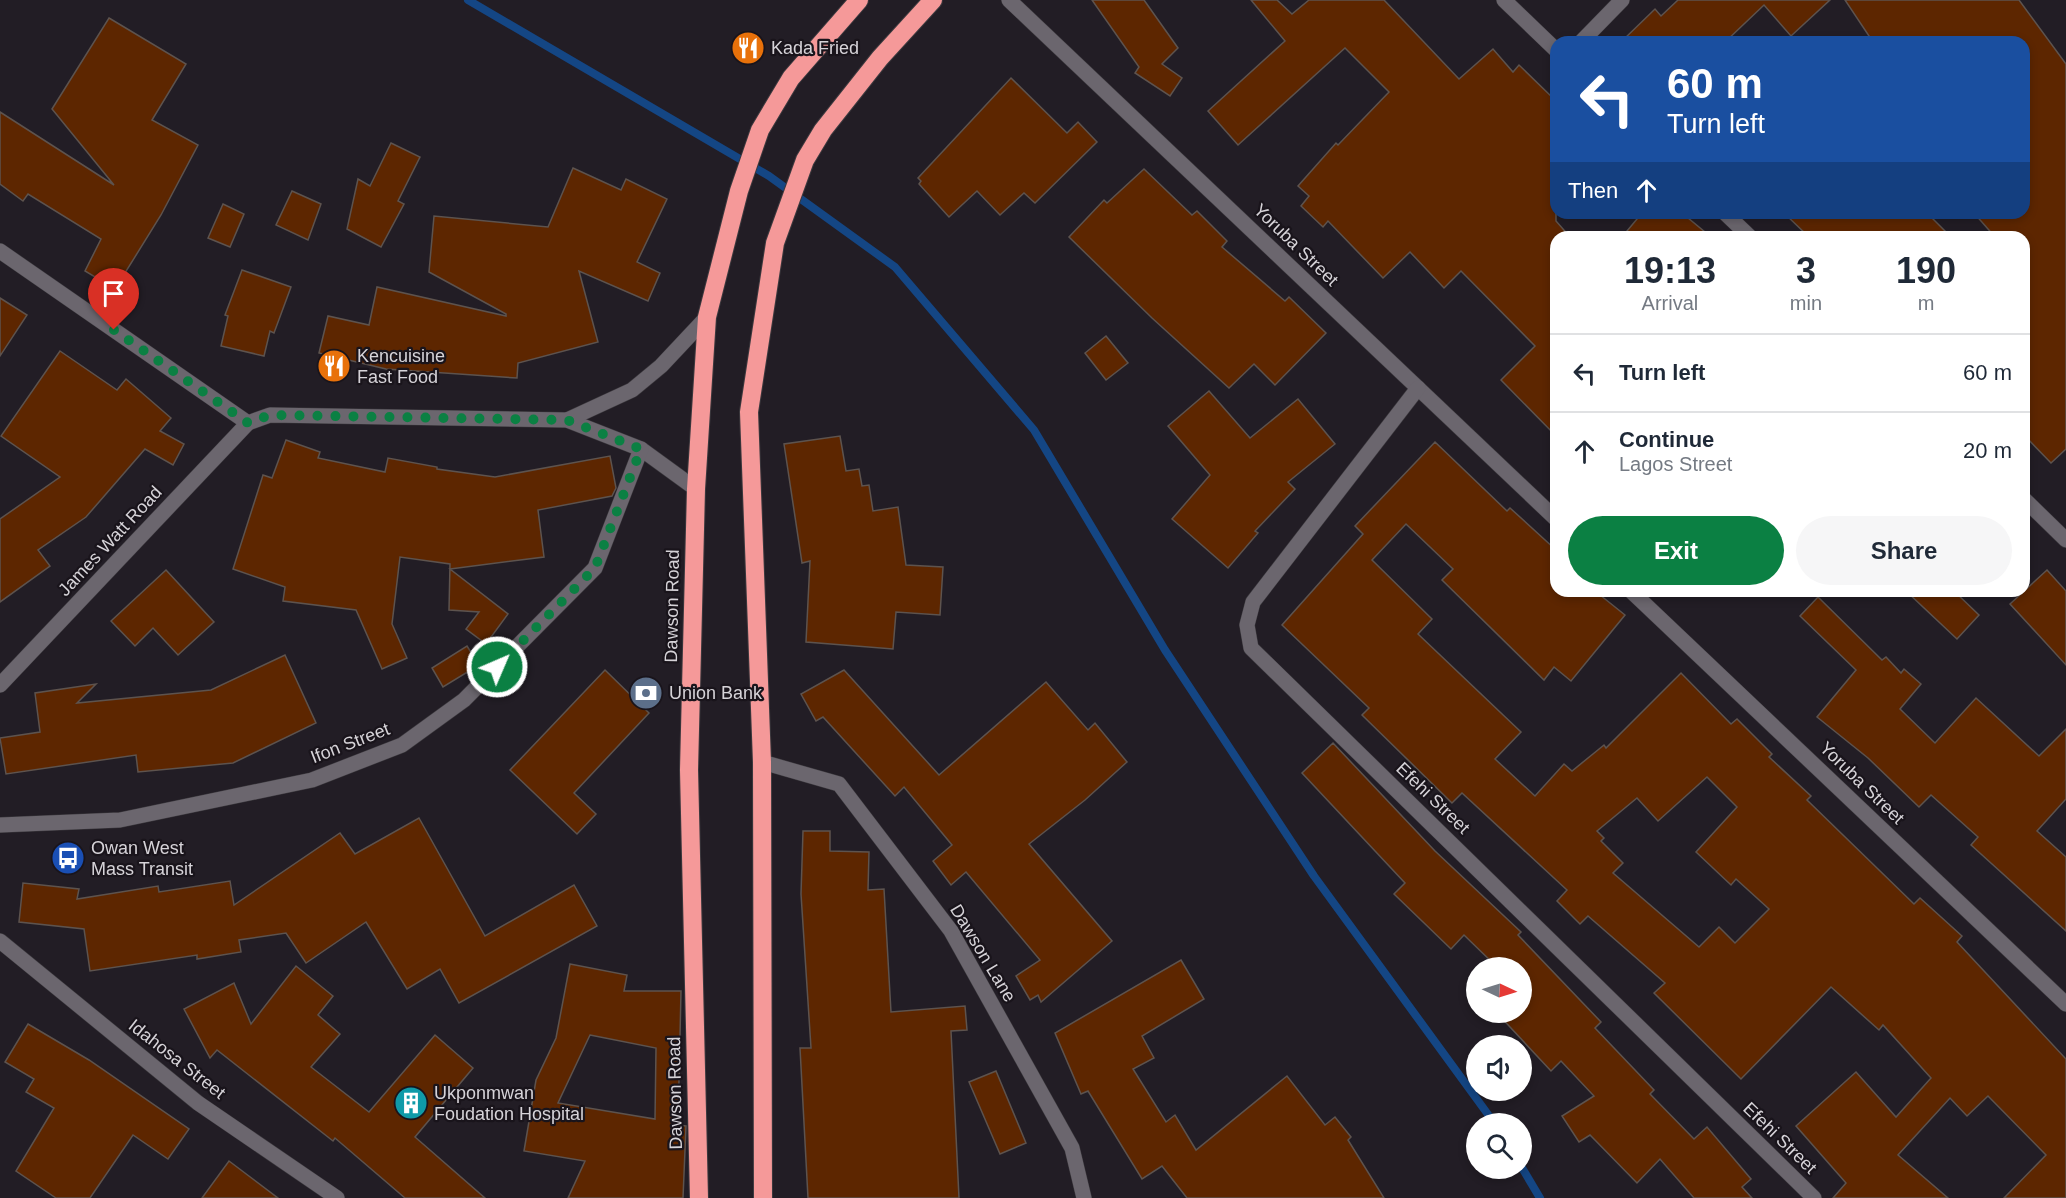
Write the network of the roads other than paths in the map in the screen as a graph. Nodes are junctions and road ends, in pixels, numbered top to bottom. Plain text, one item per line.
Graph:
1 (859, 0) edge
2 (933, 0) edge
3 (1009, 0) edge
4 (1504, 0) edge
5 (1622, 0) edge
6 (1587, 36) edge
7 (1550, 44) edge
8 (1731, 219) edge
9 (1744, 231) edge
10 (0, 251) edge
11 (707, 316) junction
12 (1418, 388) junction
13 (567, 420) junction
14 (248, 423) junction
15 (641, 449) junction
16 (696, 489) junction
17 (2030, 505) edge
18 (1550, 513) edge
19 (2066, 540) edge
20 (1637, 597) edge
21 (0, 685) edge
22 (762, 762) junction
23 (0, 825) edge
24 (0, 941) edge
25 (2066, 1004) edge
26 (336, 1198) edge
27 (699, 1198) edge
28 (763, 1198) edge
29 (1084, 1198) edge
30 (1814, 1198) edge

1 - 11 highway, Dawson Road
2 - 22 highway
3 - 12 street, Yoruba Street
4 - 7 street
5 - 6 street
8 - 9 street
10 - 14 street
11 - 13 street
11 - 16 highway, Dawson Road
12 - 18 street, Yoruba Street
12 - 30 street, Efehi Street
13 - 14 street
13 - 15 street
14 - 21 street, James Watt Road
15 - 16 street
15 - 23 street, Ifon Street
16 - 27 highway, Dawson Road
17 - 19 street
20 - 25 street, Yoruba Street
22 - 28 highway
22 - 29 street, Dawson Lane
24 - 26 street, Idahosa Street

